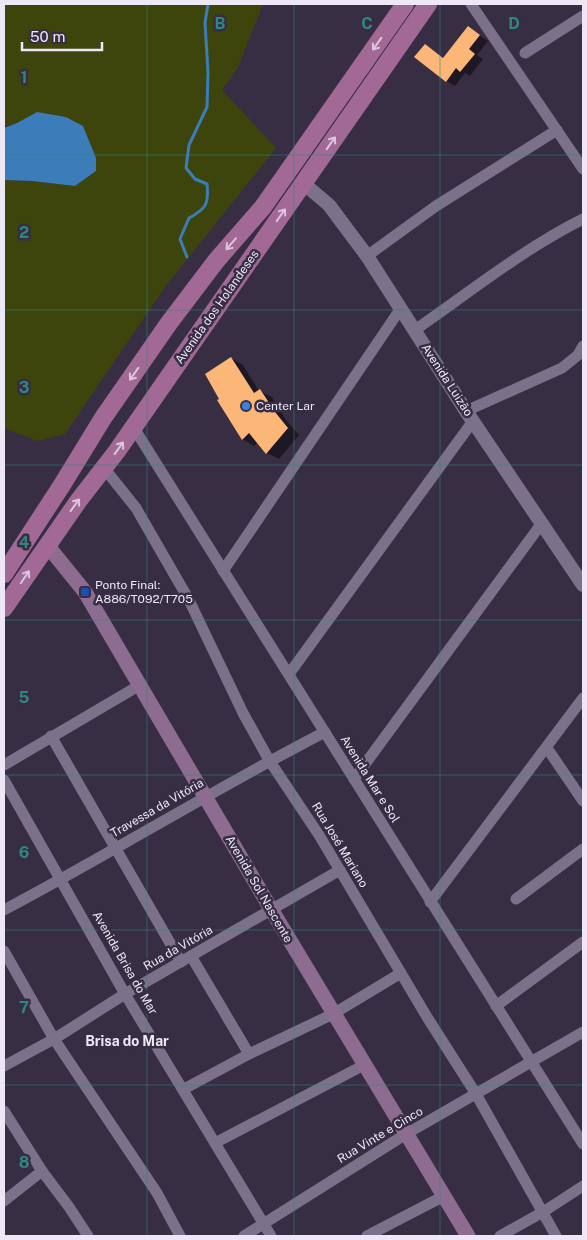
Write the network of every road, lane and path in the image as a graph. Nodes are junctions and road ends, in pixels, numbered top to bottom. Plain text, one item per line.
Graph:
1 (405, 4) edge
2 (428, 4) edge
3 (471, 4) edge
4 (583, 16) edge
5 (525, 53) dead end
6 (557, 130) junction
7 (583, 169) edge
8 (303, 182) junction
9 (583, 220) edge
10 (367, 256) junction
11 (401, 308) junction
12 (415, 330) junction
13 (581, 355) edge
14 (470, 416) junction
15 (134, 428) junction
16 (104, 468) junction
17 (542, 524) junction
18 (47, 545) junction
19 (223, 571) junction
20 (4, 574) edge
21 (583, 585) edge
22 (4, 608) edge
23 (288, 674) junction
24 (140, 685) junction
25 (583, 698) edge
26 (325, 732) junction
27 (51, 736) junction
28 (547, 748) junction
29 (269, 760) junction
30 (4, 765) edge
31 (354, 779) junction
32 (4, 780) edge
33 (205, 796) junction
34 (583, 801) edge
35 (116, 848) junction
36 (583, 849) edge
37 (340, 870) junction
38 (62, 880) junction
39 (516, 899) dead end
40 (430, 902) junction
41 (271, 909) junction
42 (4, 910) edge
43 (583, 942) edge
44 (4, 951) edge
45 (186, 959) junction
46 (401, 973) junction
47 (126, 994) junction
48 (496, 1006) junction
49 (333, 1014) junction
50 (583, 1032) edge
51 (54, 1039) junction
52 (249, 1054) junction
53 (532, 1063) junction
54 (364, 1065) junction
55 (4, 1066) edge
56 (184, 1089) junction
57 (476, 1094) junction
58 (4, 1111) edge
59 (406, 1134) junction
60 (215, 1143) junction
61 (583, 1144) edge
62 (42, 1171) junction
63 (583, 1186) edge
64 (444, 1196) junction
65 (4, 1202) edge
66 (543, 1212) junction
67 (265, 1225) junction
68 (84, 1235) edge
69 (180, 1236) edge
70 (244, 1236) edge
71 (271, 1236) edge
72 (367, 1236) edge
73 (468, 1236) edge
74 (500, 1236) edge
75 (556, 1236) edge

1 -> 20 main road, Avenida dos Holandeses
8 -> 2 main road, Avenida dos Holandeses
3 - 6 street
4 - 5 street
6 - 7 street
6 - 10 street
8 - 10 street, Avenida Luizão
15 -> 8 main road, Avenida dos Holandeses
9 - 12 street
10 - 11 street, Avenida Luizão
11 - 12 street, Avenida Luizão
11 - 19 street
12 - 14 street, Avenida Luizão
13 - 14 street
14 - 17 street, Avenida Luizão
14 - 23 street
16 -> 15 main road, Avenida dos Holandeses
15 - 19 street, Avenida Mar e Sol
18 -> 16 main road, Avenida dos Holandeses
16 - 29 street, Rua José Mariano
17 - 21 street, Avenida Luizão
17 - 31 street
22 -> 18 main road, Avenida dos Holandeses
18 - 24 main road, Avenida Sol Nascente
19 - 23 street, Avenida Mar e Sol
23 - 26 street, Avenida Mar e Sol
24 - 27 street
24 - 33 main road, Avenida Sol Nascente
25 - 28 street
26 - 29 street, Travessa da Vitória
26 - 31 street, Avenida Mar e Sol
27 - 30 street
27 - 35 street
28 - 34 street
28 - 40 street
29 - 33 street, Travessa da Vitória
29 - 37 street, Rua José Mariano
31 - 40 street, Avenida Mar e Sol
32 - 38 street, Avenida Brisa do Mar
33 - 35 street, Travessa da Vitória
33 - 41 main road, Avenida Sol Nascente
35 - 38 street, Travessa da Vitória
35 - 45 street
36 - 39 street
37 - 41 street, Rua da Vitória
37 - 46 street, Rua José Mariano
38 - 42 street, Travessa da Vitória
38 - 47 street, Avenida Brisa do Mar
40 - 48 street, Avenida Mar e Sol
41 - 45 street, Rua da Vitória
41 - 49 main road, Avenida Sol Nascente
43 - 48 street
44 - 51 street
45 - 47 street, Rua da Vitória
45 - 52 street
46 - 49 street
46 - 57 street, Rua José Mariano
47 - 51 street, Rua da Vitória
47 - 56 street, Avenida Brisa do Mar
48 - 53 street, Avenida Mar e Sol
49 - 52 street
49 - 54 main road, Avenida Sol Nascente
50 - 53 street, Rua Vinte e Cinco
51 - 55 street, Rua da Vitória
51 - 69 street
52 - 56 street
53 - 57 street, Rua Vinte e Cinco
53 - 61 street, Avenida Mar e Sol
54 - 59 main road, Avenida Sol Nascente
54 - 60 street
56 - 60 street, Avenida Brisa do Mar
57 - 59 street, Rua Vinte e Cinco
57 - 66 street, Rua José Mariano
58 - 62 street
59 - 64 main road, Avenida Sol Nascente
59 - 67 street, Rua Vinte e Cinco
60 - 67 street, Avenida Brisa do Mar
62 - 65 street
62 - 68 street
63 - 66 street
64 - 72 street
64 - 73 main road, Avenida Sol Nascente
66 - 74 street
66 - 75 street, Rua José Mariano
67 - 70 street, Rua Vinte e Cinco
67 - 71 street, Avenida Brisa do Mar

